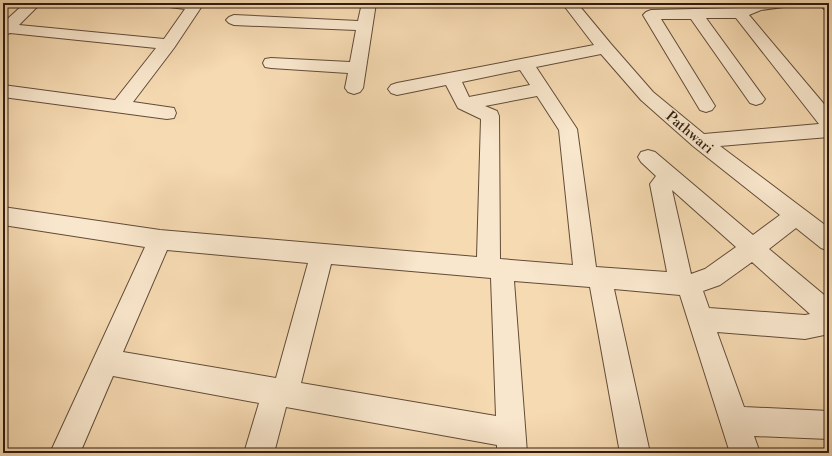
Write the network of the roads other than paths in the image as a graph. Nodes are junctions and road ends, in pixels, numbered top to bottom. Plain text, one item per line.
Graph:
1 (34, 3) edge
2 (167, 3) edge
3 (369, 3) edge
4 (569, 3) edge
5 (786, 3) edge
6 (826, 3) edge
7 (196, 4) edge
8 (829, 6) edge
9 (666, 9) edge
10 (740, 13) junction
11 (695, 14) junction
12 (234, 20) dead end
13 (365, 26) junction
14 (4, 29) edge
15 (168, 44) junction
16 (605, 48) junction
17 (271, 63) dead end
18 (525, 64) junction
19 (357, 68) junction
20 (451, 78) junction
21 (354, 88) dead end
22 (397, 89) dead end
23 (542, 89) junction
24 (3, 91) edge
25 (756, 99) dead end
26 (464, 104) junction
27 (119, 106) junction
28 (706, 106) dead end
29 (167, 113) dead end
30 (829, 123) edge
31 (829, 130) edge
32 (700, 141) junction
33 (648, 157) dead end
34 (670, 176) junction
35 (3, 216) edge
36 (796, 216) junction
37 (160, 240) junction
38 (829, 241) edge
39 (753, 248) junction
40 (322, 255) junction
41 (495, 269) junction
42 (593, 277) junction
43 (685, 284) junction
44 (829, 315) edge
45 (701, 319) junction
46 (829, 322) edge
47 (105, 362) junction
48 (280, 393) junction
49 (735, 421) junction
50 (829, 425) edge
51 (511, 443) edge
52 (68, 452) edge
53 (259, 453) edge
54 (635, 453) edge
55 (745, 453) edge

1 - 14 street
2 - 7 street
3 - 13 street
4 - 16 street, Pathwari
5 - 10 street
6 - 8 street
7 - 15 street
9 - 11 street
9 - 28 street
10 - 11 street
10 - 30 street
11 - 25 street
12 - 13 street
13 - 19 street
14 - 15 street
15 - 27 street
16 - 18 street
16 - 32 street, Pathwari
17 - 19 street
18 - 20 street
18 - 23 street
19 - 21 street
20 - 22 street
20 - 26 street
23 - 26 street
23 - 42 street
24 - 27 street
26 - 41 street
27 - 29 street
31 - 32 street
32 - 36 street, Pathwari
33 - 34 street
34 - 39 street
34 - 43 street
35 - 37 street
36 - 38 street, Pathwari
36 - 39 street
37 - 40 street
37 - 47 street
39 - 43 street
39 - 44 street
40 - 41 street
40 - 48 street
41 - 42 street
41 - 51 street
42 - 43 street
42 - 54 street
43 - 45 street
45 - 46 street
45 - 49 street
47 - 48 street
47 - 52 street
48 - 51 street
48 - 53 street
49 - 50 street
49 - 55 street

